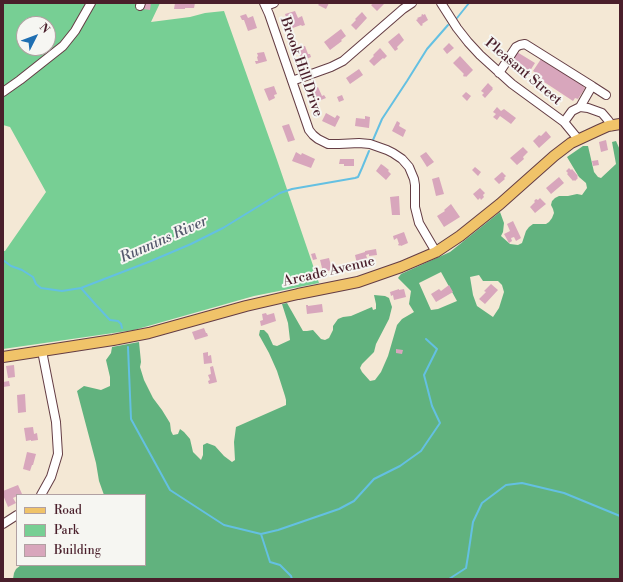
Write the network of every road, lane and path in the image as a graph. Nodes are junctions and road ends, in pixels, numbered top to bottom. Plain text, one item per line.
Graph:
1 (91, 3) edge
2 (274, 3) edge
3 (412, 3) edge
4 (441, 3) edge
5 (265, 5) edge
6 (499, 73) junction
7 (292, 80) junction
8 (592, 86) junction
9 (3, 92) edge
10 (606, 95) dead end
11 (580, 107) junction
12 (564, 122) junction
13 (616, 125) edge
14 (578, 139) junction
15 (436, 252) junction
16 (42, 351) junction
17 (3, 357) edge
18 (42, 494) edge
19 (16, 516) edge
20 (3, 524) edge

1 - 9 street
2 - 5 street
3 - 7 street
4 - 6 street, Pleasant Street
5 - 7 street, Brook Hill Drive
6 - 8 street
6 - 12 street, Pleasant Street
7 - 15 street, Brook Hill Drive
8 - 10 street
8 - 11 street
11 - 12 street
11 - 13 street
12 - 14 street, Pleasant Street
13 - 14 main road, Arcade Avenue
14 - 15 main road, Arcade Avenue
15 - 16 main road, Arcade Avenue
16 - 17 main road, Arcade Avenue
16 - 18 street
19 - 20 street

